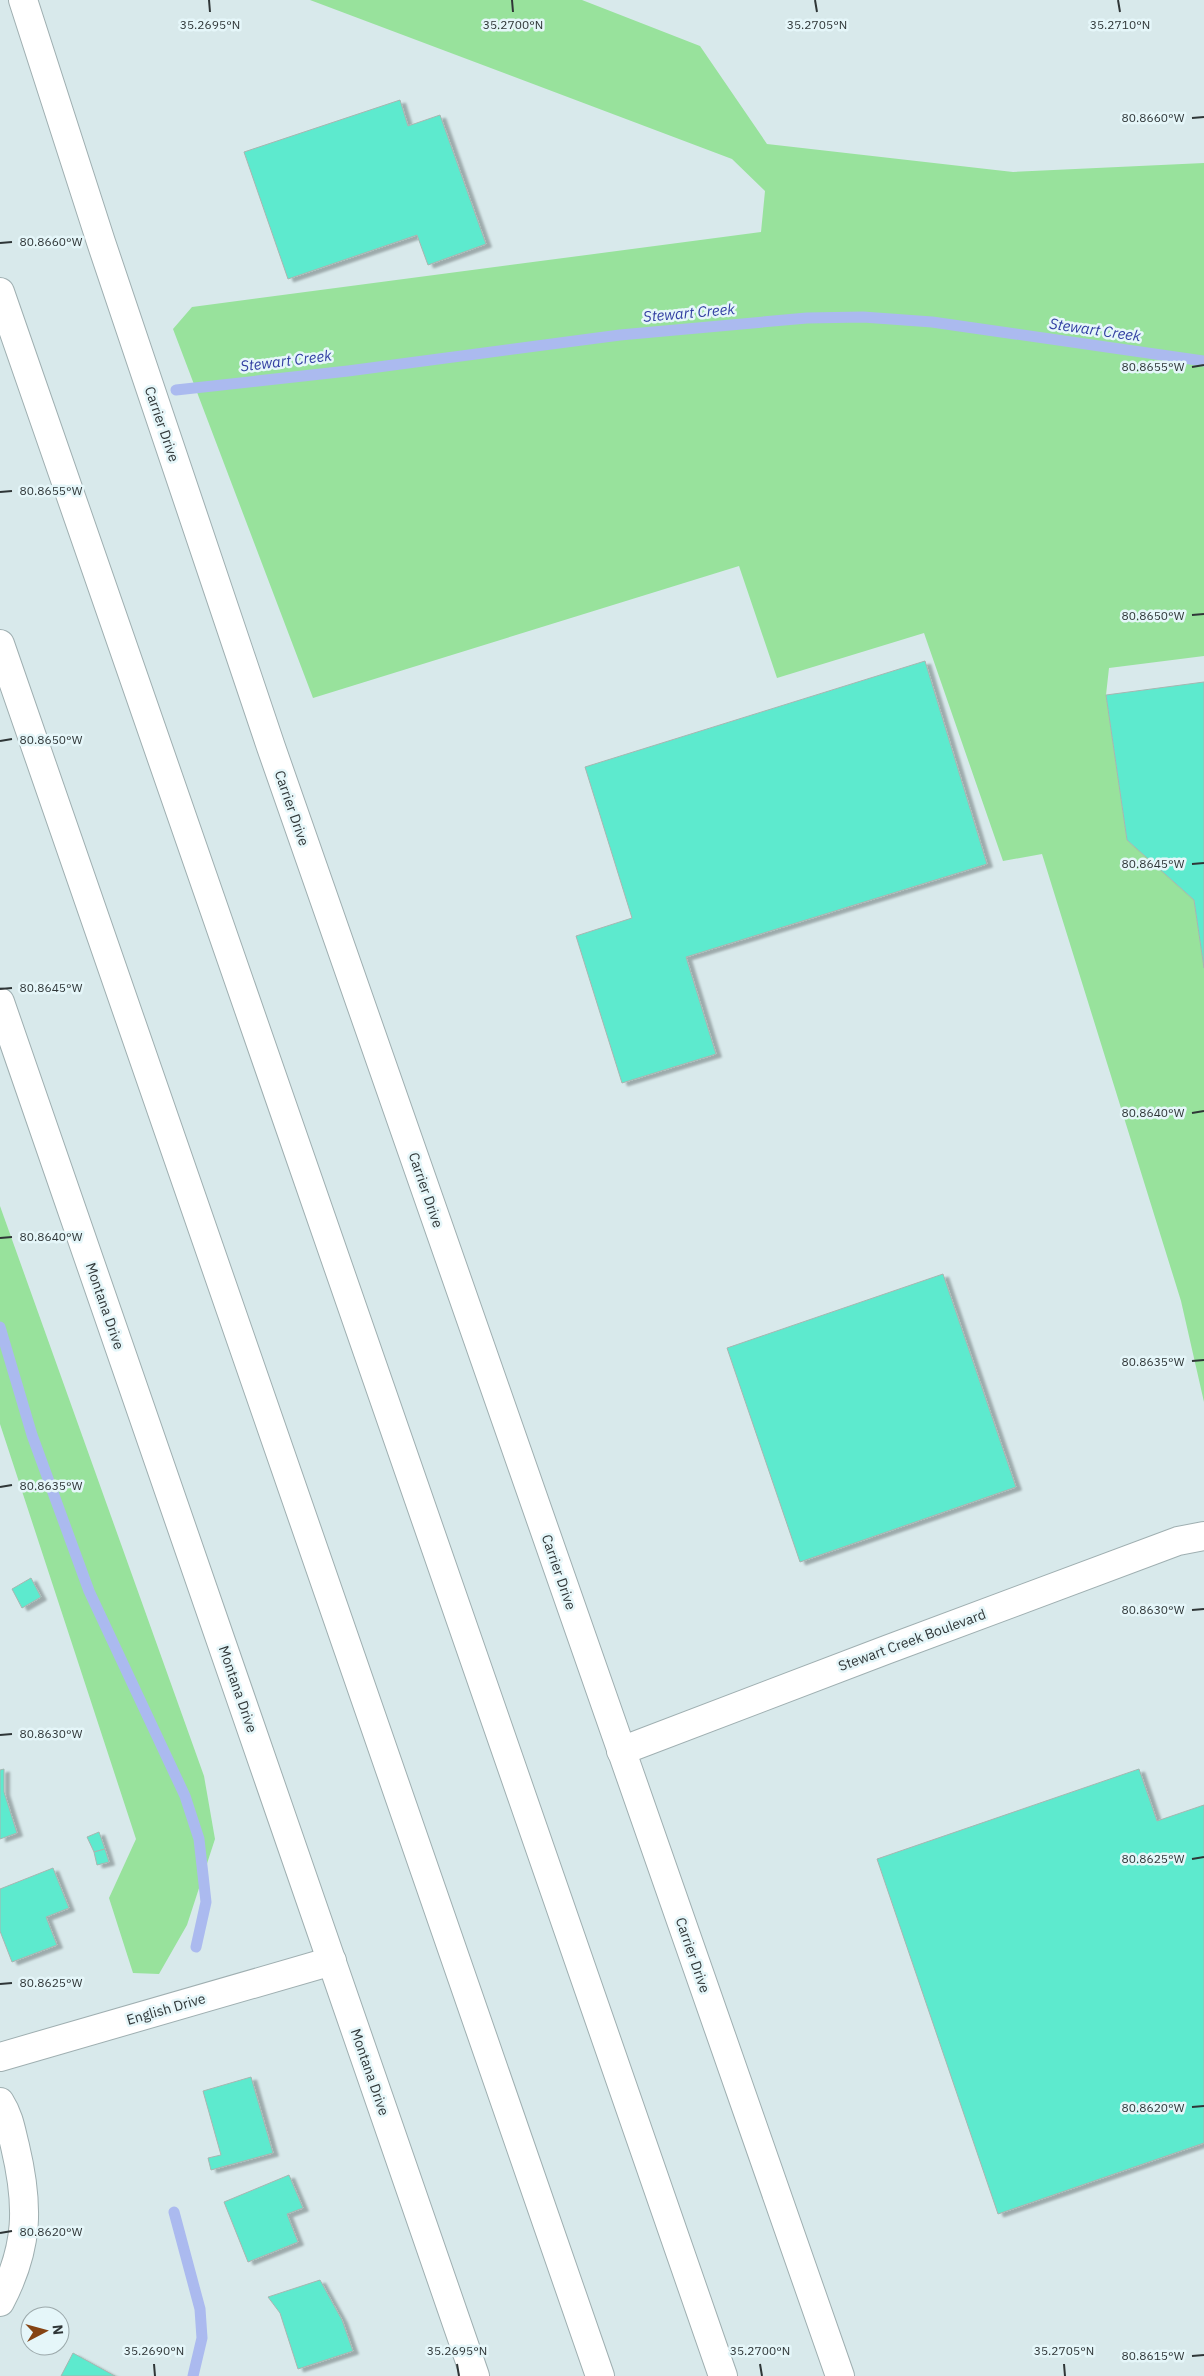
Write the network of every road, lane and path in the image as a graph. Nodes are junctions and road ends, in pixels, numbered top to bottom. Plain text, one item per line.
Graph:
1 (22, 0) edge
2 (0, 292) edge
3 (0, 644) edge
4 (0, 1002) edge
5 (1204, 1536) edge
6 (622, 1751) junction
7 (332, 1961) junction
8 (0, 2057) edge
9 (0, 2102) edge
10 (0, 2302) edge
11 (476, 2376) edge
12 (600, 2376) edge
13 (722, 2376) edge
14 (840, 2376) edge

1 - 6 main road, Carrier Drive
2 - 13 main road
3 - 12 main road
4 - 7 main road, Montana Drive
5 - 6 main road, Stewart Creek Boulevard
6 - 14 main road, Carrier Drive
7 - 8 main road, English Drive
7 - 11 main road, Montana Drive
9 - 10 main road

